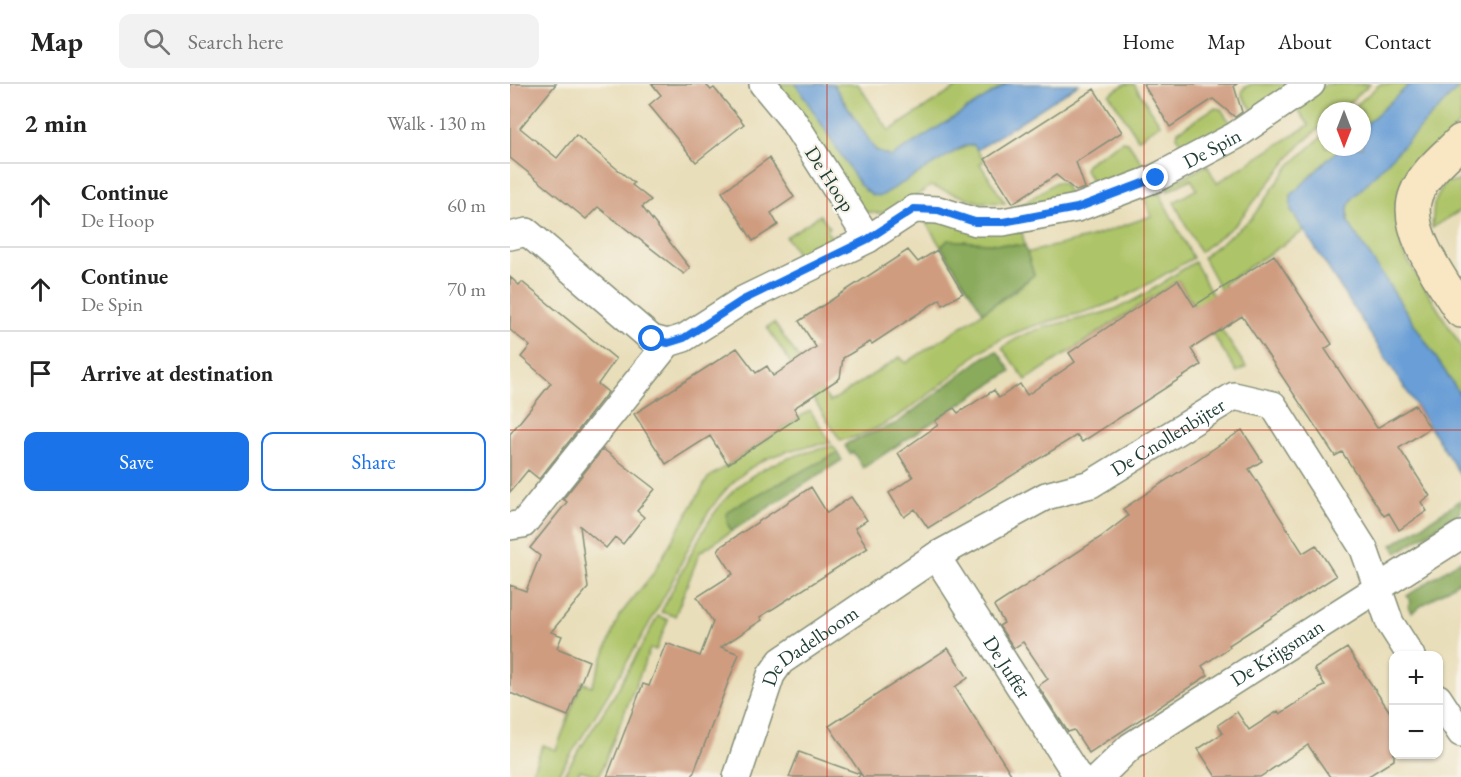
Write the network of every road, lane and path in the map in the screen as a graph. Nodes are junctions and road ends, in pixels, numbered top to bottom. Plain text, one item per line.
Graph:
1 (763, 84) edge
2 (1311, 84) edge
3 (1461, 141) edge
4 (510, 236) edge
5 (868, 239) junction
6 (1461, 311) edge
7 (668, 343) junction
8 (510, 526) edge
9 (1461, 535) edge
10 (936, 556) junction
11 (1379, 586) junction
12 (1408, 651) edge
13 (1443, 705) edge
14 (1461, 733) edge
15 (737, 777) edge
16 (1078, 777) edge
17 (1099, 777) edge

1 - 5 street, De Hoop
2 - 5 street, De Spin
3 - 6 street
4 - 7 street
5 - 7 street
7 - 8 street
9 - 11 street, De Krijgsman
10 - 11 street, De Cnollenbijter
10 - 15 street, De Dadelboom
10 - 16 street, De Juffer
11 - 12 street, De Cnollenbijter
11 - 17 street, De Krijgsman
13 - 14 street

